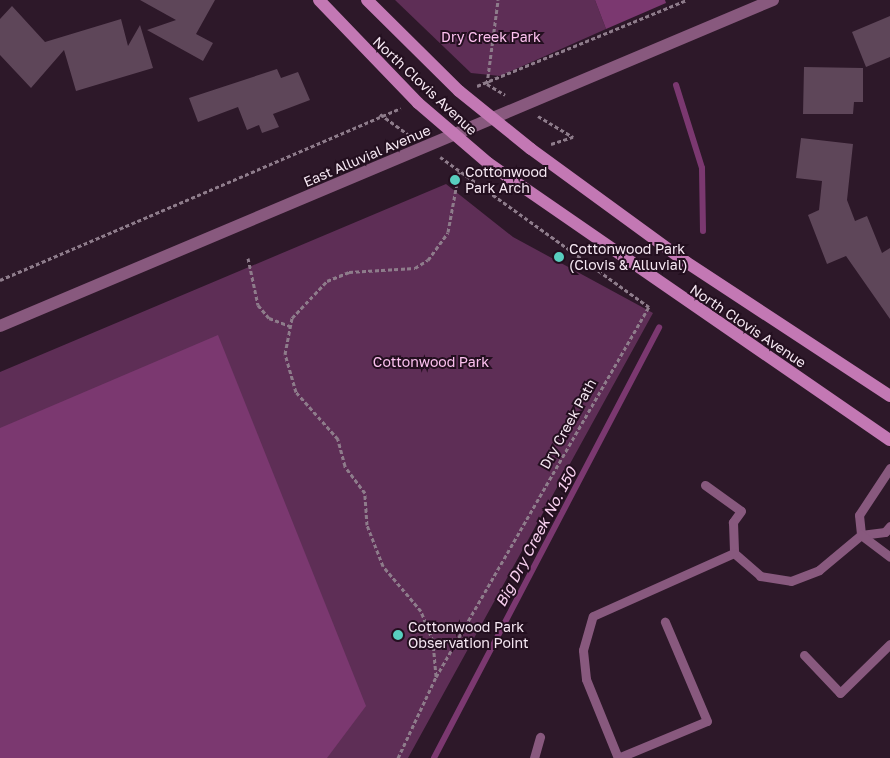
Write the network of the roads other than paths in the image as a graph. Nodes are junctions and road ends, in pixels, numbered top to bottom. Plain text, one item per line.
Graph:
1 (319, 0) edge
2 (367, 0) edge
3 (773, 0) edge
4 (492, 119) junction
5 (454, 136) junction
6 (0, 326) edge
7 (890, 396) edge
8 (890, 440) edge
9 (890, 468) edge
10 (705, 486) dead end
11 (890, 526) edge
12 (861, 535) junction
13 (734, 553) junction
14 (890, 557) edge
15 (666, 622) dead end
16 (890, 644) edge
17 (804, 655) dead end
18 (540, 737) dead end
19 (534, 758) edge
20 (618, 758) edge

1 - 5 main road, North Clovis Avenue
2 - 4 main road, North Clovis Avenue
3 - 4 street, East Alluvial Avenue
4 - 5 street, East Alluvial Avenue
4 - 7 main road, North Clovis Avenue
5 - 6 street, East Alluvial Avenue
5 - 8 main road, North Clovis Avenue
9 - 12 lane
10 - 13 lane
11 - 12 lane
12 - 13 lane
12 - 14 lane
13 - 20 lane
15 - 20 lane
16 - 17 lane
18 - 19 lane

